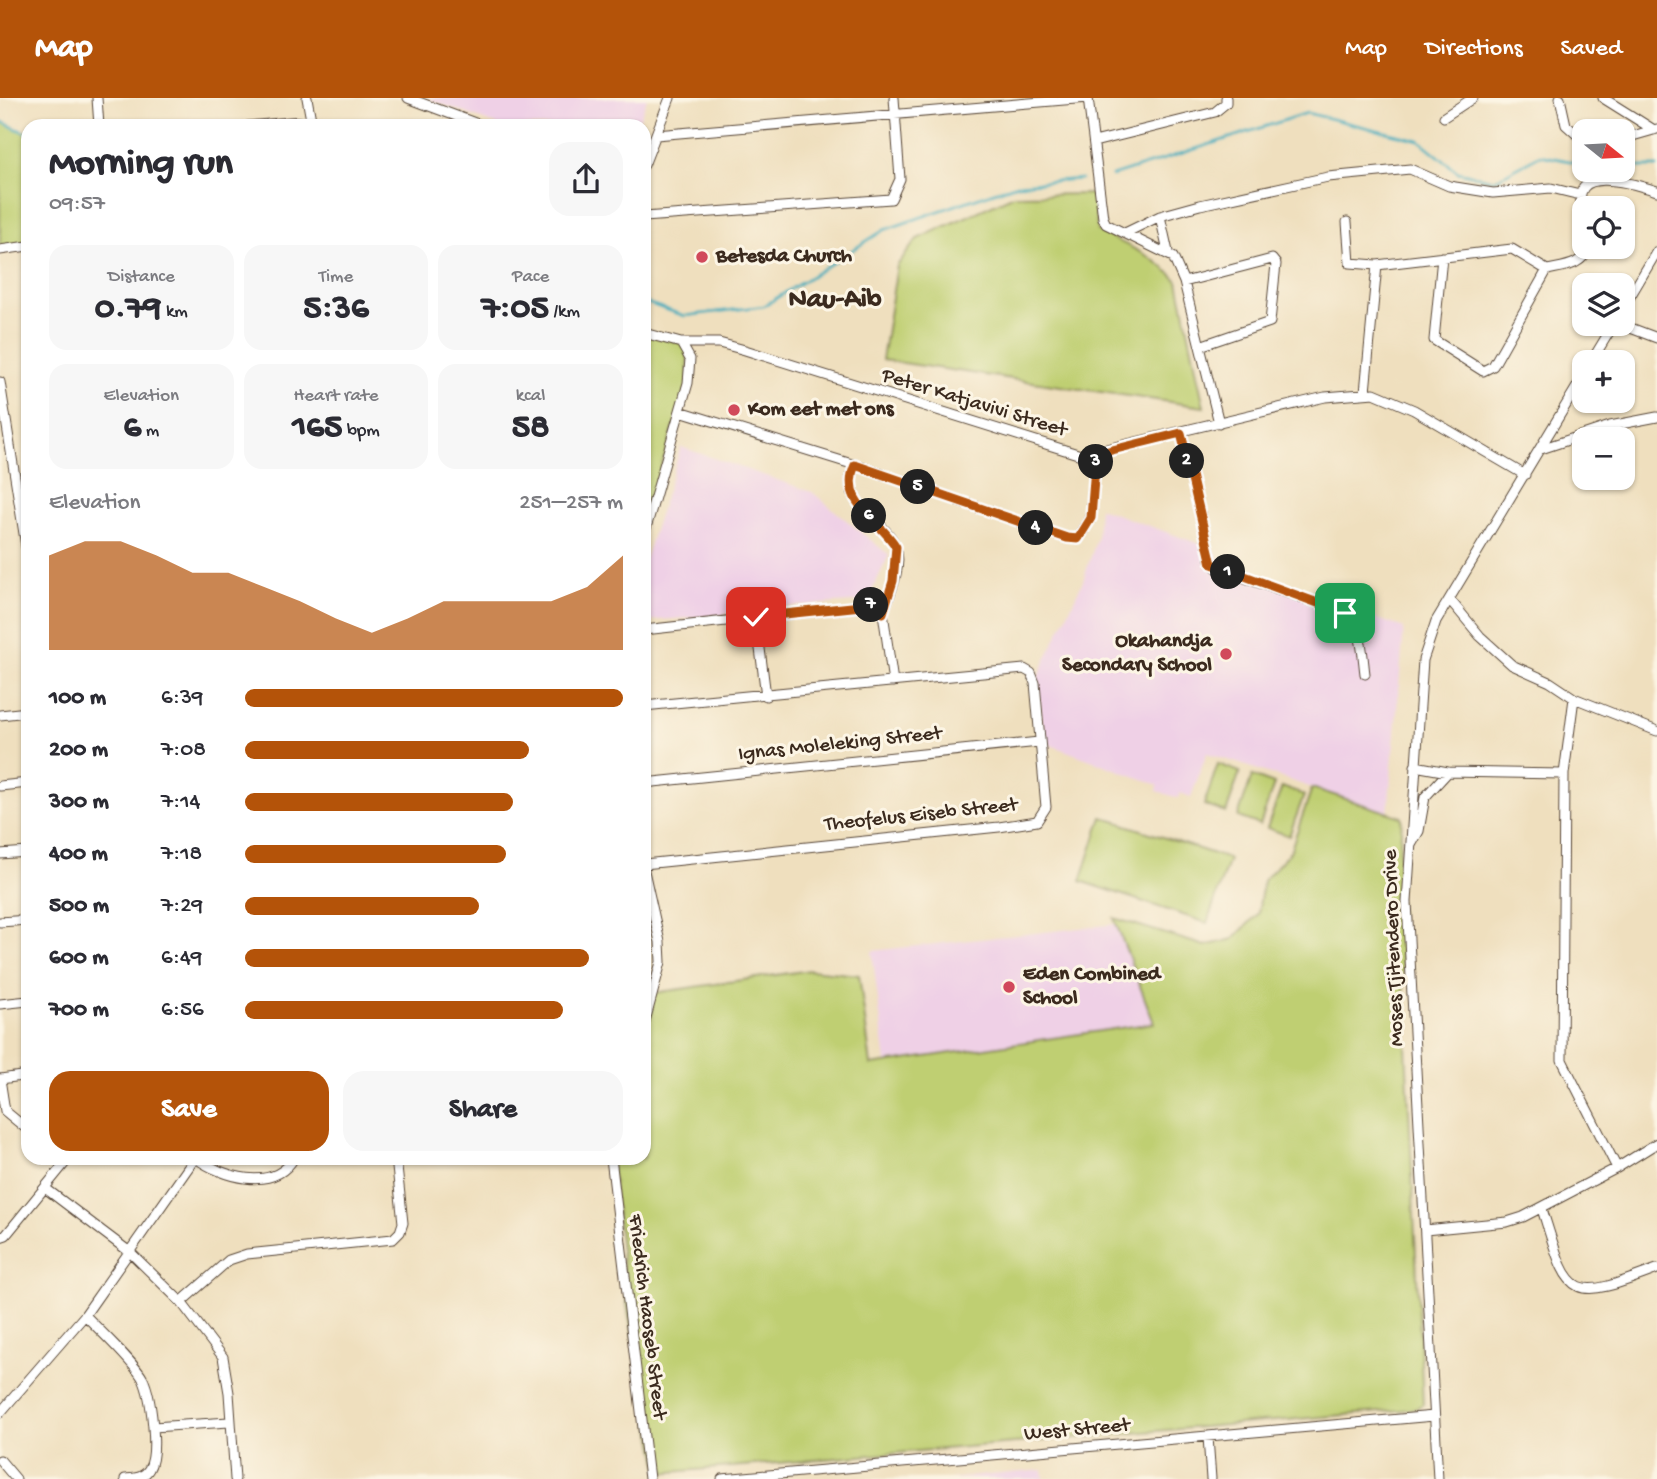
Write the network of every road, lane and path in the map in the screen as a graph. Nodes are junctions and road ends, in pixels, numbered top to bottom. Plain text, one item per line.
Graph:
1 (97, 98) edge
2 (307, 98) edge
3 (408, 98) edge
4 (670, 98) edge
5 (894, 98) edge
6 (1088, 98) edge
7 (1226, 98) edge
8 (1473, 98) edge
9 (1603, 98) edge
10 (1561, 99) edge
11 (895, 116) junction
12 (1444, 117) dead end
13 (98, 119) edge
14 (311, 119) edge
15 (464, 119) edge
16 (1572, 130) edge
17 (1656, 130) edge
18 (656, 135) junction
19 (1635, 136) edge
20 (1094, 142) junction
21 (651, 148) edge
22 (1657, 191) edge
23 (1580, 195) joint
24 (651, 216) edge
25 (1160, 216) junction
26 (1347, 222) dead end
27 (1125, 233) junction
28 (21, 247) edge
29 (0, 250) edge
30 (1657, 251) edge
31 (1168, 252) junction
32 (1442, 257) junction
33 (1583, 259) edge
34 (1654, 262) edge
35 (1377, 264) junction
36 (1547, 270) junction
37 (1184, 282) junction
38 (1635, 290) edge
39 (1635, 330) edge
40 (651, 335) edge
41 (1657, 338) edge
42 (681, 344) junction
43 (1200, 346) junction
44 (0, 382) edge
45 (1365, 392) junction
46 (1572, 396) edge
47 (680, 411) junction
48 (1657, 417) edge
49 (1219, 423) junction
50 (1181, 433) junction
51 (1541, 449) junction
52 (1096, 454) junction
53 (855, 465) junction
54 (1525, 475) junction
55 (651, 511) edge
56 (21, 515) edge
57 (1450, 600) junction
58 (883, 613) junction
59 (756, 617) junction
60 (651, 629) edge
61 (1365, 674) dead end
62 (893, 682) junction
63 (766, 696) junction
64 (1574, 698) junction
65 (651, 705) edge
66 (21, 713) edge
67 (0, 715) edge
68 (1657, 731) edge
69 (1039, 742) junction
70 (1415, 766) junction
71 (1448, 772) junction
72 (1564, 775) junction
73 (651, 782) edge
74 (21, 784) edge
75 (0, 786) edge
76 (1408, 850) junction
77 (21, 852) edge
78 (0, 854) edge
79 (651, 863) edge
80 (651, 902) edge
81 (21, 920) edge
82 (0, 922) edge
83 (651, 988) edge
84 (21, 1002) edge
85 (0, 1004) edge
86 (21, 1076) edge
87 (0, 1079) edge
88 (3, 1115) edge
89 (21, 1126) edge
90 (1657, 1143) edge
91 (62, 1165) edge
92 (190, 1165) edge
93 (204, 1165) edge
94 (290, 1165) edge
95 (398, 1165) edge
96 (612, 1165) edge
97 (1617, 1168) junction
98 (45, 1188) junction
99 (1542, 1209) junction
100 (1425, 1230) junction
101 (0, 1237) edge
102 (131, 1252) junction
103 (1657, 1269) edge
104 (181, 1302) junction
105 (85, 1315) junction
106 (0, 1413) edge
107 (1434, 1416) junction
108 (229, 1422) junction
109 (153, 1427) junction
110 (1208, 1437) junction
111 (0, 1460) edge
112 (16, 1479) edge
113 (125, 1479) edge
114 (235, 1479) edge
115 (649, 1479) edge
116 (722, 1479) edge
117 (1212, 1479) edge
118 (1437, 1479) edge

1 - 13 street
2 - 14 street
3 - 15 street
4 - 18 street
5 - 11 street
6 - 11 street
6 - 20 street
7 - 20 street
8 - 12 street
9 - 17 street
10 - 16 street
11 - 18 street
11 - 24 street
17 - 19 street
18 - 21 street
20 - 27 street
22 - 23 street
23 - 25 street
25 - 27 street
25 - 31 street
26 - 35 street
27 - 31 street
28 - 29 street
30 - 34 street
31 - 37 street
32 - 35 street
32 - 36 street
32 - 36 street
33 - 36 street
34 - 38 street
35 - 45 street
37 - 43 street
37 - 43 street
39 - 41 street
40 - 42 street, Peter Katjavivi Street
42 - 47 street
42 - 52 street, Peter Katjavivi Street
43 - 49 street
44 - 56 street
45 - 49 street, Peter Katjavivi Street
45 - 54 street, Peter Katjavivi Street
46 - 51 street, Moses Tjitendero Drive
47 - 53 street
47 - 55 street
48 - 51 street
49 - 50 street, Peter Katjavivi Street
50 - 52 street, Peter Katjavivi Street
50 - 61 street
51 - 54 street, Moses Tjitendero Drive
52 - 53 street
53 - 58 street
54 - 57 street, Moses Tjitendero Drive
57 - 64 street
57 - 70 street, Moses Tjitendero Drive
58 - 59 street
58 - 62 street
59 - 60 street
59 - 63 street
62 - 63 street, Theofelus Eiseb Street
62 - 69 street, Theofelus Eiseb Street
63 - 65 street, Theofelus Eiseb Street
64 - 68 street
64 - 72 street
66 - 67 street
69 - 73 street, Ignas Moleleking Street
69 - 79 street, Theofelus Eiseb Street
70 - 71 street
70 - 76 street, Moses Tjitendero Drive
71 - 72 street
71 - 76 street
72 - 97 street
74 - 75 street
76 - 100 street, Moses Tjitendero Drive
77 - 78 street
80 - 83 street
81 - 82 street
84 - 85 street
86 - 87 street
87 - 88 street
88 - 89 street
90 - 97 street
91 - 98 street
92 - 102 street
93 - 94 street
95 - 104 street
96 - 115 street, Friedrich Haoseb Street
97 - 99 street
98 - 101 street
98 - 102 street
99 - 100 street
99 - 103 street
100 - 107 street, Moses Tjitendero Drive
102 - 104 street
102 - 105 street
104 - 108 street
105 - 106 street
105 - 109 street
107 - 110 street, West Street
107 - 118 street, Moses Tjitendero Drive
108 - 109 street
108 - 114 street
109 - 113 street
110 - 116 street, West Street
110 - 117 street
111 - 112 street

